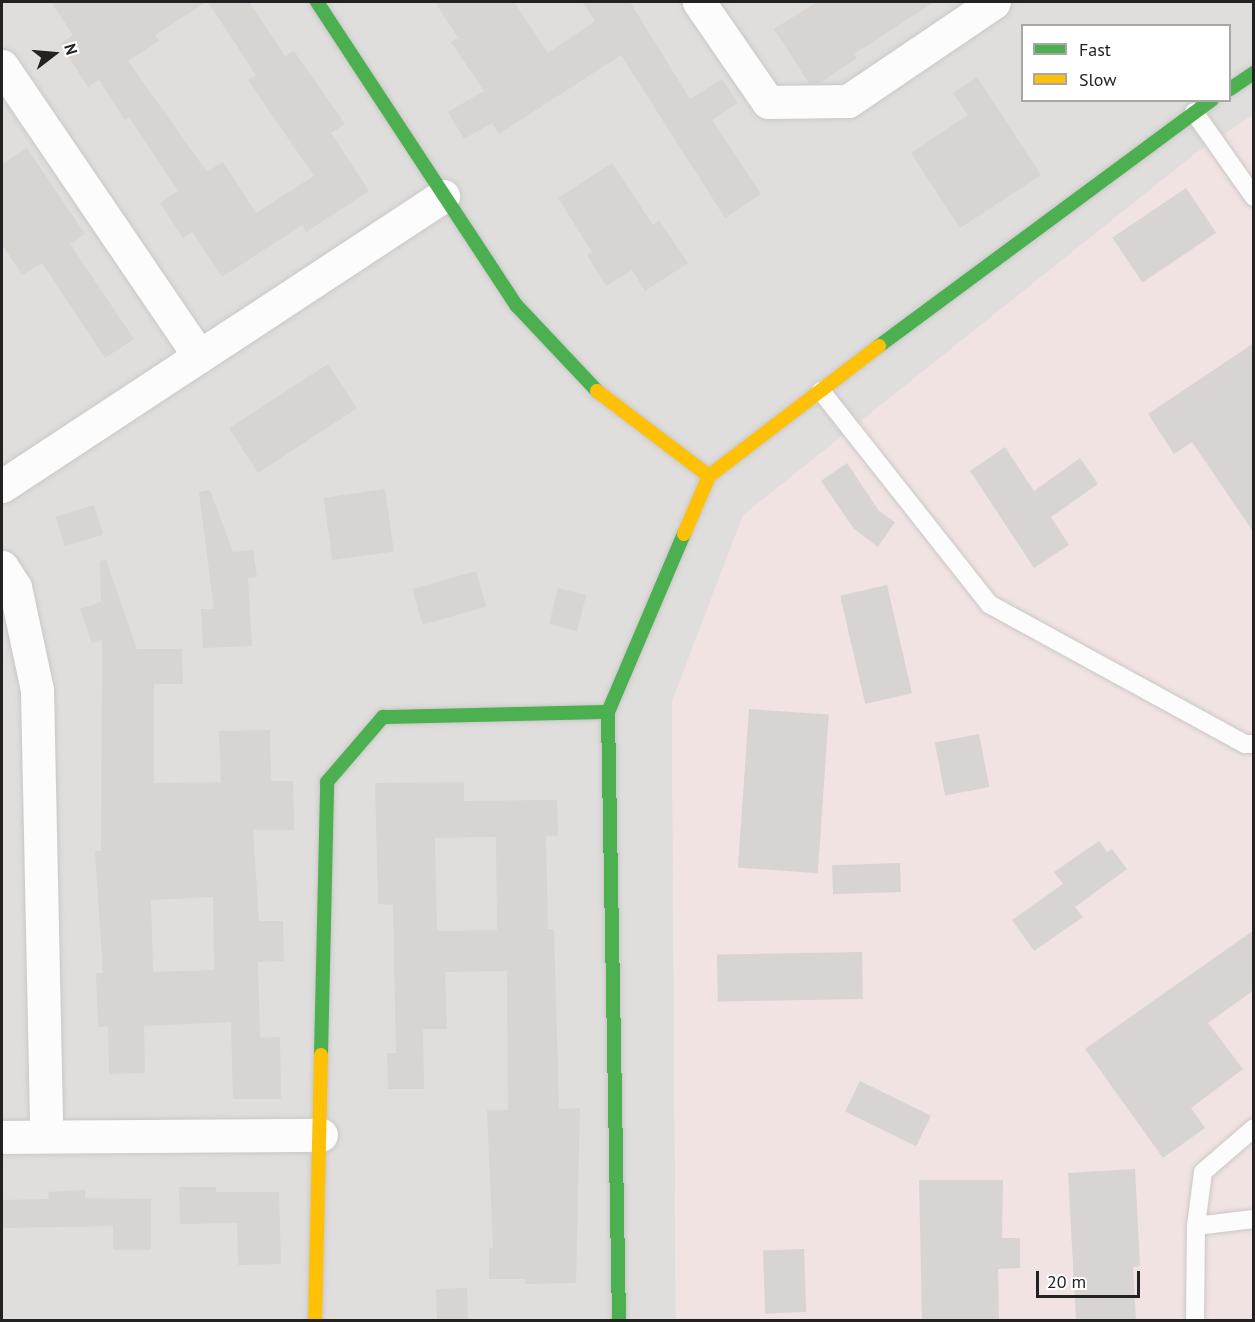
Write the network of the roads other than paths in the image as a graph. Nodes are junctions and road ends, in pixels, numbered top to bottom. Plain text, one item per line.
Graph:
1 (317, 2) edge
2 (699, 2) edge
3 (994, 2) edge
4 (2, 66) edge
5 (1254, 73) edge
6 (1231, 88) edge
7 (1209, 102) edge
8 (1194, 112) junction
9 (444, 196) junction
10 (1254, 197) edge
11 (199, 356) junction
12 (821, 392) junction
13 (709, 476) junction
14 (2, 486) edge
15 (2, 567) edge
16 (608, 712) junction
17 (1254, 744) edge
18 (1254, 1128) edge
19 (321, 1135) junction
20 (46, 1136) junction
21 (2, 1137) edge
22 (1254, 1219) edge
23 (1196, 1226) junction
24 (315, 1320) edge
25 (619, 1320) edge
26 (1195, 1320) edge

1 - 9 street
2 - 3 street
4 - 11 street
5 - 6 street
7 - 8 street
8 - 10 lane
8 - 12 street
9 - 11 street
9 - 13 street
11 - 14 street
12 - 13 street
12 - 17 lane
13 - 16 street
15 - 20 street
16 - 19 street
16 - 25 street
18 - 23 lane
19 - 20 street
19 - 24 street
20 - 21 street
22 - 23 lane
23 - 26 lane

